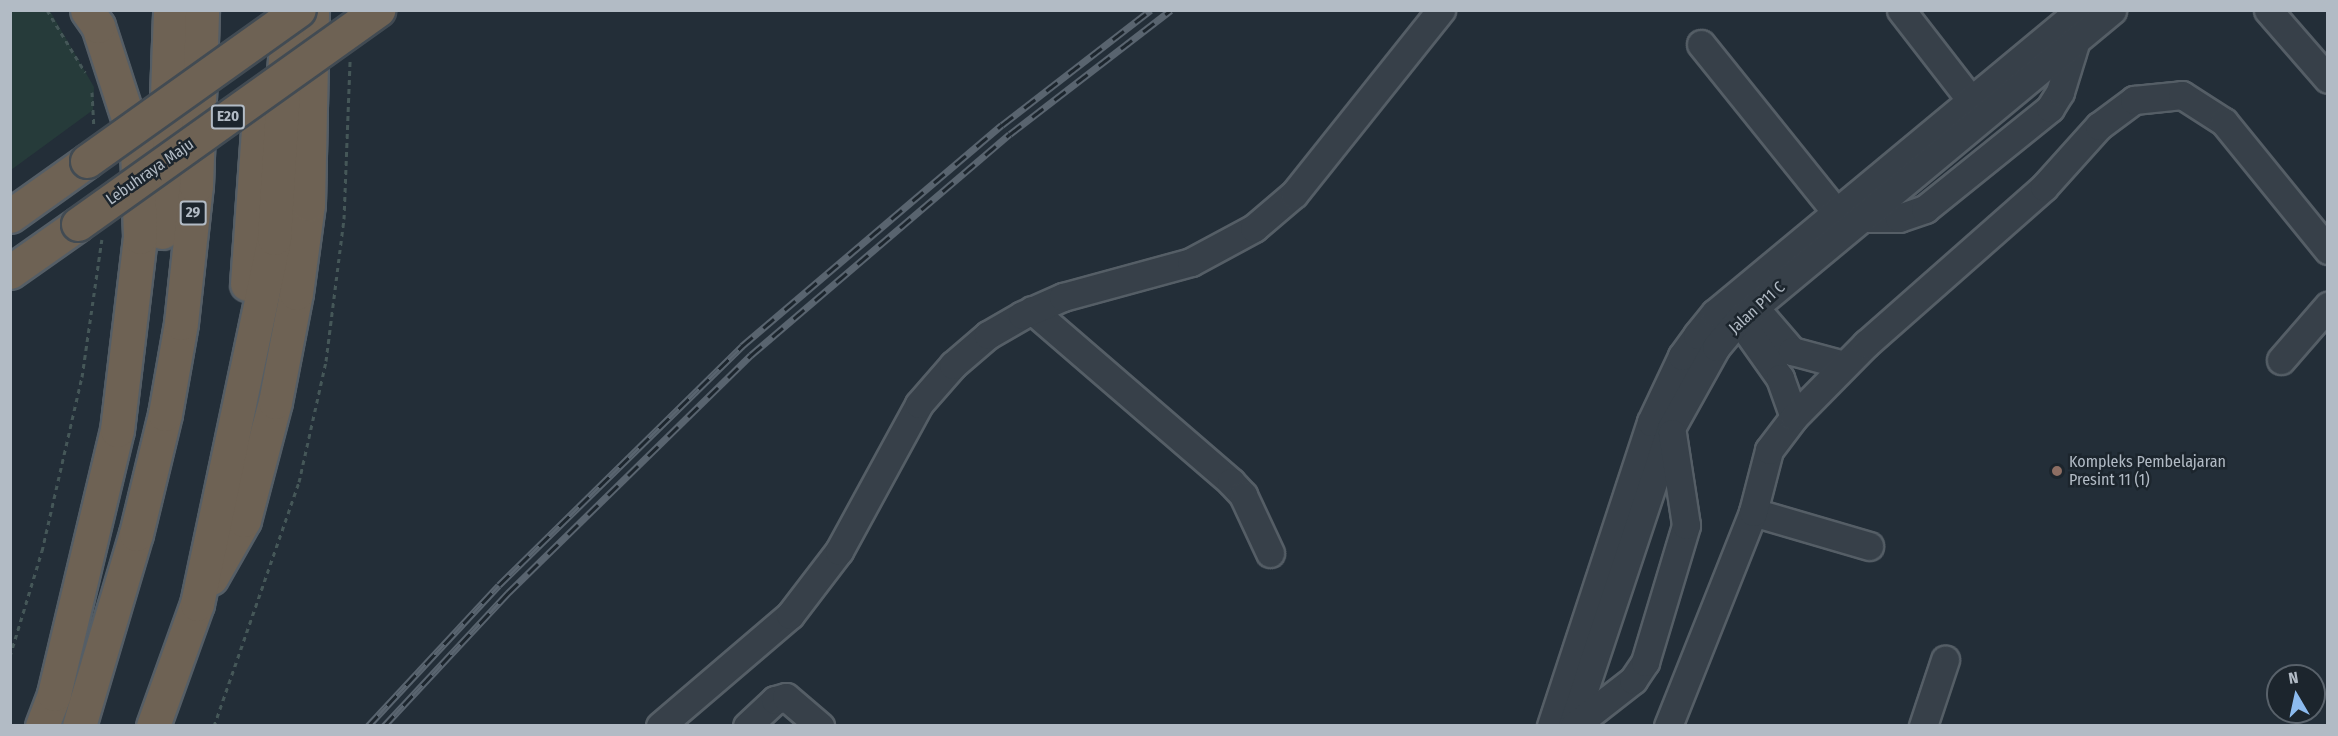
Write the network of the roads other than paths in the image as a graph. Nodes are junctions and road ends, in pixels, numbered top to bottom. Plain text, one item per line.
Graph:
1 (87, 10) edge
2 (170, 10) edge
3 (202, 10) edge
4 (262, 10) edge
5 (288, 10) edge
6 (299, 10) edge
7 (312, 10) edge
8 (378, 10) edge
9 (1441, 10) edge
10 (1901, 10) edge
11 (2080, 10) edge
12 (2112, 10) edge
13 (2268, 10) edge
14 (1701, 44) dead end
15 (2328, 79) edge
16 (1970, 99) junction
17 (1836, 212) junction
18 (10, 216) edge
19 (2328, 250) edge
20 (10, 272) edge
21 (2328, 306) edge
22 (1032, 310) junction
23 (1747, 314) junction
24 (2281, 360) dead end
25 (1844, 366) junction
26 (241, 381) junction
27 (1794, 417) junction
28 (1671, 428) junction
29 (117, 430) junction
30 (1753, 512) junction
31 (1869, 546) dead end
32 (1270, 553) dead end
33 (197, 604) junction
34 (1945, 660) dead end
35 (42, 726) edge
36 (79, 726) edge
37 (153, 726) edge
38 (660, 726) edge
39 (747, 726) edge
40 (820, 726) edge
41 (1551, 726) edge
42 (1573, 726) edge
43 (1668, 726) edge
44 (1923, 726) edge

1 - 29 highway
2 - 29 highway
3 - 36 highway, 29
4 - 26 highway
5 - 26 highway
6 - 18 highway, bridge
7 - 33 highway
8 - 20 highway, Lebuhraya Maju / E20, bridge
9 - 22 street
10 - 16 street
11 - 16 street, Jalan P11 C
12 - 23 street, Jalan P11 C
13 - 15 street
14 - 17 street
16 - 17 street, Jalan P11 C
17 - 41 street, Jalan P11 C
19 - 25 street
21 - 24 street
22 - 32 street
22 - 38 street
23 - 25 street
23 - 27 street
23 - 28 street, Jalan P11 C
25 - 27 street
26 - 33 highway
27 - 30 street
28 - 42 street, Jalan P11 C
28 - 42 street
29 - 35 highway
30 - 31 street
30 - 43 street
33 - 37 highway
34 - 44 street
39 - 40 street

